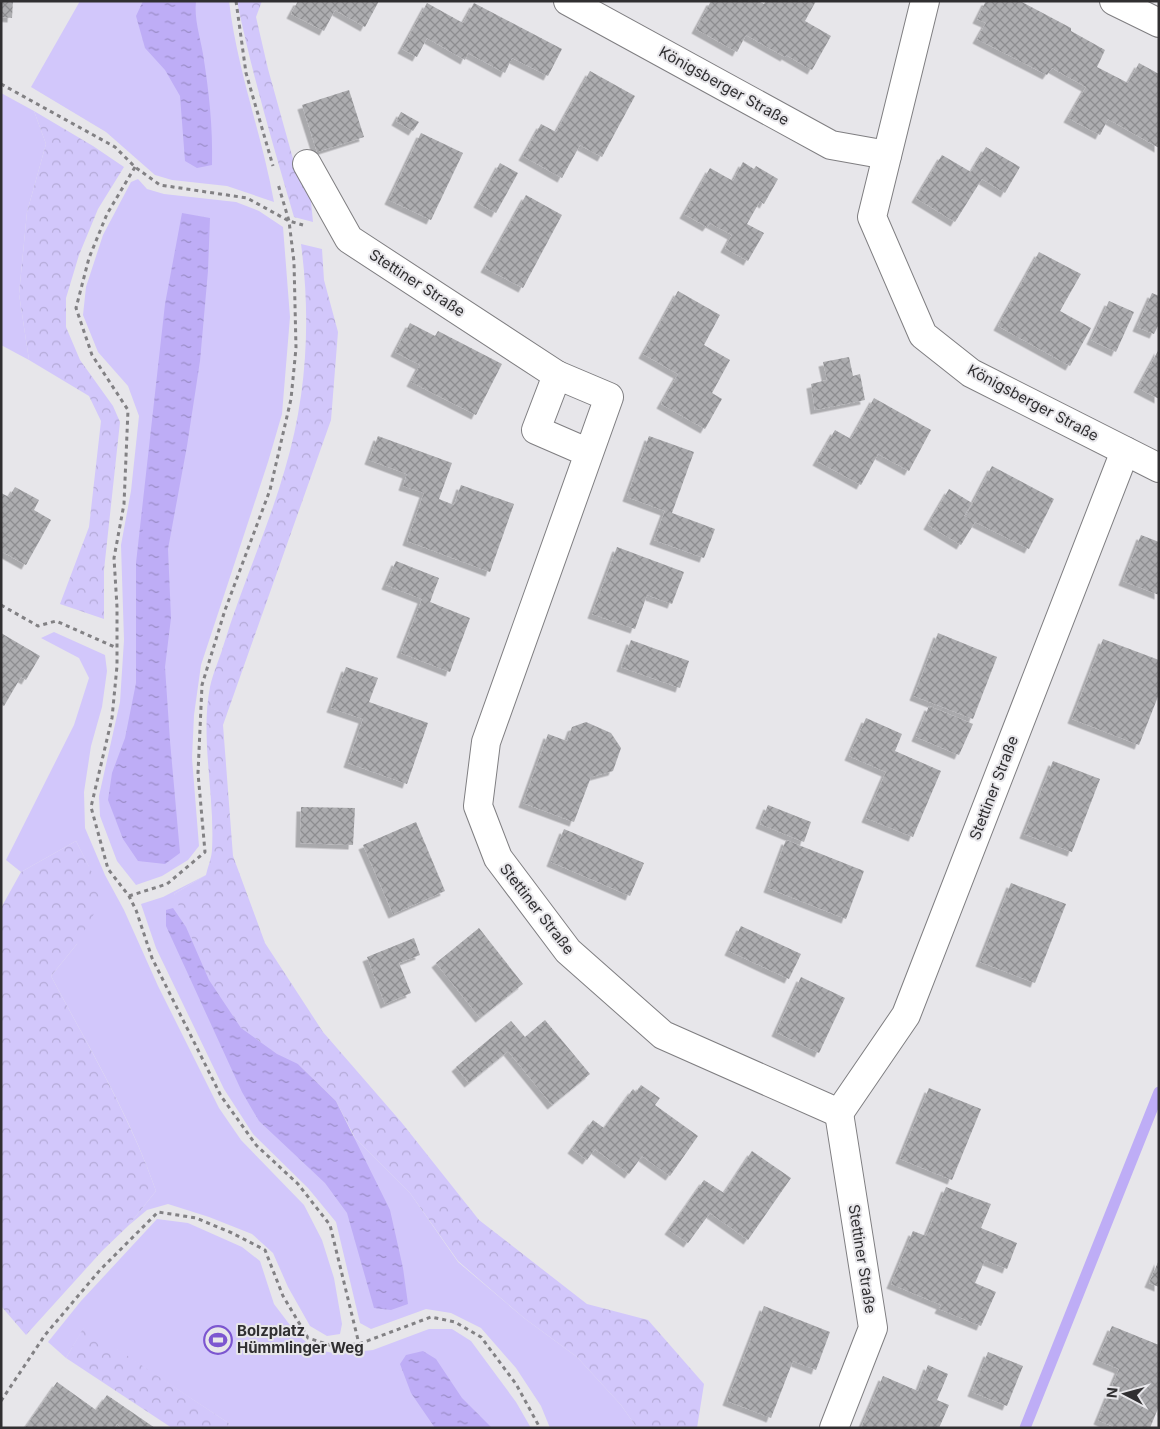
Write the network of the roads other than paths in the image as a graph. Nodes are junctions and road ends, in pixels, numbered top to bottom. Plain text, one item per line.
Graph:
1 (568, 1) edge
2 (925, 1) edge
3 (1114, 1) edge
4 (1159, 22) edge
5 (887, 155) junction
6 (307, 164) dead end
7 (557, 375) junction
8 (1125, 451) junction
9 (589, 453) junction
10 (1159, 468) edge
11 (839, 1113) junction
12 (834, 1428) edge

1 - 5 street, Königsberger Straße
2 - 5 street, Königsberger Straße
3 - 4 street
5 - 8 street, Königsberger Straße
6 - 7 street, Stettiner Straße
7 - 9 street
7 - 9 street, Stettiner Straße
8 - 10 street, Königsberger Straße
8 - 11 street, Stettiner Straße
9 - 11 street, Stettiner Straße
11 - 12 street, Stettiner Straße

